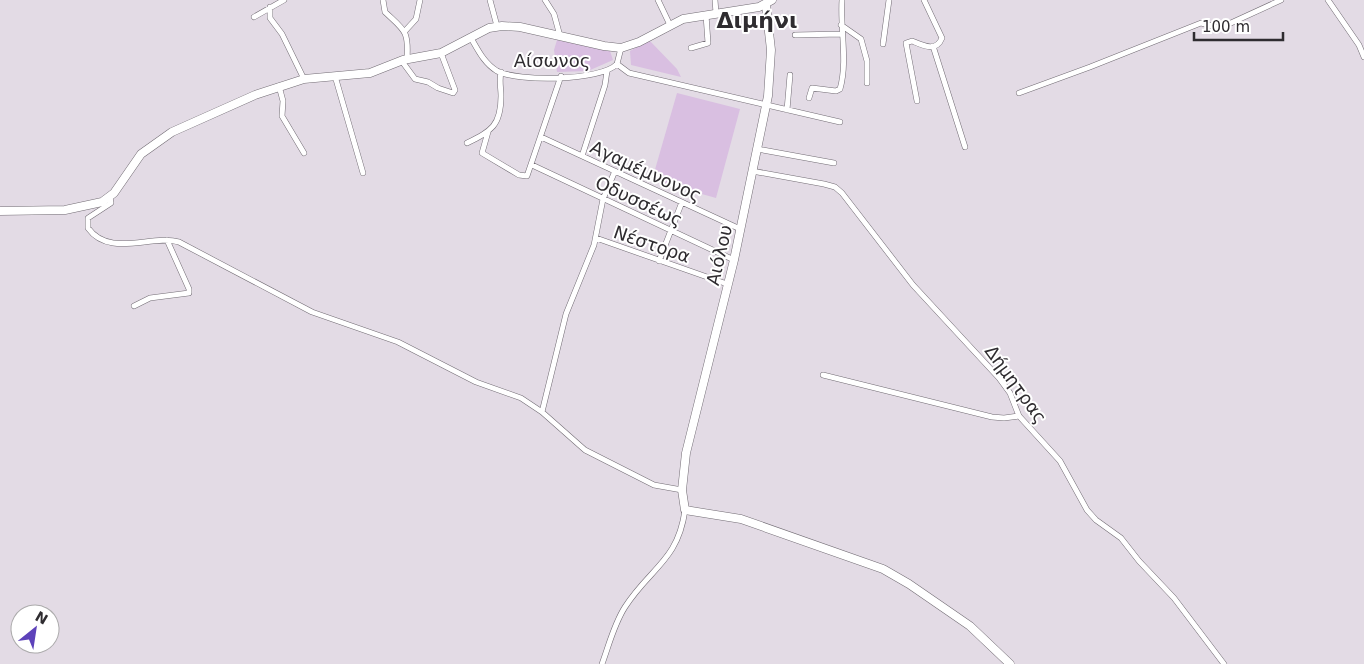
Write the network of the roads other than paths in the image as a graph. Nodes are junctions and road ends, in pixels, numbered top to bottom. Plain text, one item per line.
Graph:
1 (383, 0) edge
2 (420, 0) edge
3 (490, 0) edge
4 (546, 0) edge
5 (658, 0) edge
6 (716, 0) edge
7 (842, 0) edge
8 (889, 0) edge
9 (924, 0) edge
10 (1281, 0) edge
11 (1328, 0) edge
12 (282, 1) edge
13 (769, 2) edge
14 (270, 7) junction
15 (716, 13) junction
16 (706, 14) junction
17 (254, 17) dead end
18 (841, 25) junction
19 (497, 26) junction
20 (670, 26) junction
21 (405, 31) junction
22 (841, 34) junction
23 (795, 35) dead end
24 (560, 36) junction
25 (471, 38) junction
26 (883, 44) dead end
27 (933, 46) junction
28 (621, 48) junction
29 (691, 48) dead end
30 (441, 53) junction
31 (1364, 58) edge
32 (404, 60) junction
33 (617, 64) junction
34 (607, 71) junction
35 (501, 72) junction
36 (790, 75) dead end
37 (335, 76) junction
38 (561, 76) junction
39 (304, 79) junction
40 (867, 83) dead end
41 (279, 86) junction
42 (1019, 93) dead end
43 (809, 98) dead end
44 (917, 101) dead end
45 (766, 105) junction
46 (787, 110) junction
47 (840, 122) dead end
48 (488, 132) junction
49 (541, 137) junction
50 (467, 142) dead end
51 (966, 147) dead end
52 (757, 148) junction
53 (304, 153) dead end
54 (582, 156) junction
55 (834, 163) dead end
56 (532, 165) junction
57 (615, 172) junction
58 (752, 172) junction
59 (363, 173) dead end
60 (110, 197) junction
61 (603, 199) junction
62 (682, 202) junction
63 (0, 211) edge
64 (740, 229) junction
65 (670, 232) junction
66 (596, 238) junction
67 (167, 240) junction
68 (734, 260) junction
69 (659, 261) junction
70 (727, 284) junction
71 (134, 306) dead end
72 (823, 375) dead end
73 (542, 412) junction
74 (1020, 416) junction
75 (682, 490) junction
76 (685, 510) junction
77 (602, 664) edge
78 (1010, 664) edge
79 (1224, 664) edge

1 - 21 street
2 - 21 street
3 - 19 street
4 - 24 street
5 - 20 street
6 - 15 street
7 - 18 street
8 - 26 street
9 - 27 street
10 - 42 street
11 - 31 street
12 - 14 street
13 - 15 street
13 - 45 street, Αιόλου
14 - 17 street
14 - 39 street
15 - 16 street
16 - 20 street
16 - 29 street
18 - 22 street
18 - 40 street
19 - 24 street
19 - 25 street
20 - 28 street
21 - 32 street
22 - 23 street
22 - 43 street
24 - 28 street
25 - 30 street
25 - 35 street, Αίσωνος
27 - 44 street
27 - 51 street
28 - 33 street
30 - 32 street
30 - 32 street
32 - 37 street
33 - 34 street, Αίσωνος
33 - 45 street
34 - 38 street, Αίσωνος
34 - 54 street
35 - 38 street, Αίσωνος
35 - 48 street
36 - 46 street
37 - 39 street
37 - 59 street
38 - 49 street
39 - 41 street
41 - 53 street
41 - 60 street
45 - 46 street
45 - 52 street, Αιόλου
46 - 47 street
48 - 50 street
48 - 56 street
49 - 54 street, Αγαμέμνονος
49 - 56 street
52 - 55 street
52 - 58 street, Αιόλου
54 - 57 street, Αγαμέμνονος
56 - 61 street, Οδυσσέως
57 - 61 street
57 - 62 street, Αγαμέμνονος
58 - 64 street, Αιόλου
58 - 74 street, Δήμητρας
60 - 63 street
60 - 67 street
61 - 65 street, Οδυσσέως
61 - 66 street
62 - 64 street, Αγαμέμνονος
62 - 65 street
64 - 68 street, Αιόλου
65 - 68 street, Οδυσσέως
65 - 69 street
66 - 69 street, Νέστορα
66 - 73 street
67 - 71 street
67 - 73 street
68 - 70 street, Αιόλου
69 - 70 street, Νέστορα
70 - 75 street, Αιόλου
72 - 74 street
73 - 75 street
74 - 79 street, Δήμητρας
75 - 76 street, Αιόλου
76 - 77 street
76 - 78 street

